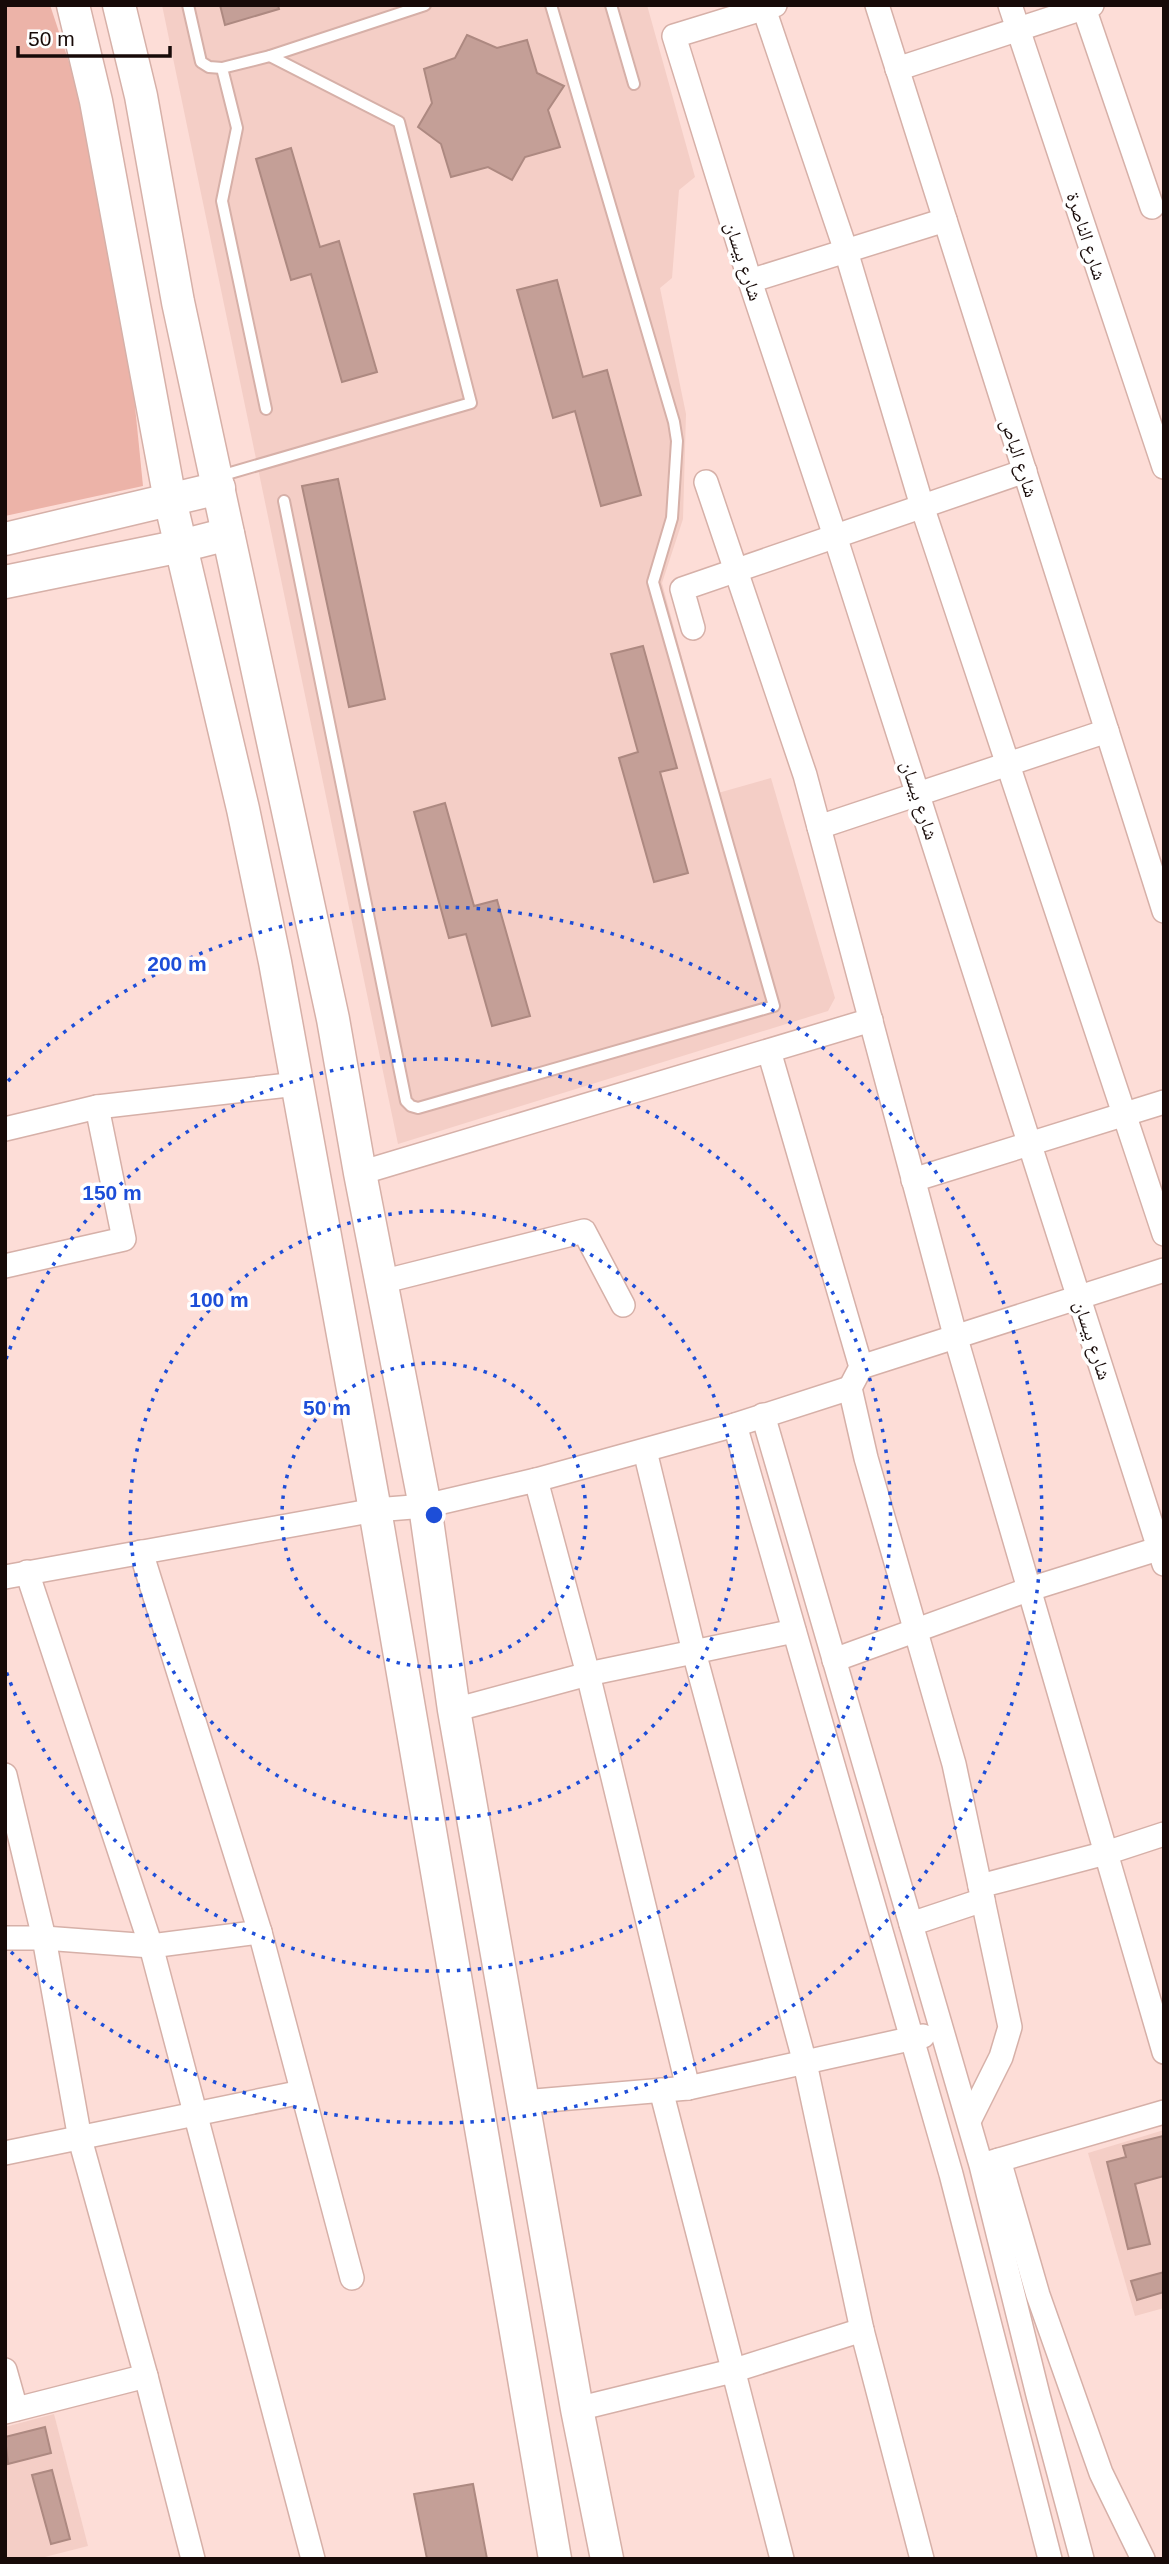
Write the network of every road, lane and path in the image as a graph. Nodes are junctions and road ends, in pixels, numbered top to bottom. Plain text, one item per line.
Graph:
1 (73, 5) edge
2 (119, 5) edge
3 (188, 5) edge
4 (425, 5) edge
5 (551, 5) edge
6 (611, 5) edge
7 (877, 5) edge
8 (1010, 5) edge
9 (1086, 6) edge
10 (769, 7) edge
11 (1018, 30) junction
12 (270, 56) junction
13 (222, 68) junction
14 (897, 69) junction
15 (634, 85) dead end
16 (1152, 208) dead end
17 (945, 220) junction
18 (846, 251) junction
19 (750, 281) junction
20 (266, 409) dead end
21 (1164, 467) edge
22 (1024, 471) junction
23 (706, 482) dead end
24 (218, 483) junction
25 (170, 500) junction
26 (284, 501) dead end
27 (922, 506) junction
28 (228, 534) junction
29 (835, 536) junction
30 (5, 539) edge
31 (181, 547) junction
32 (736, 570) junction
33 (5, 582) edge
34 (693, 628) dead end
35 (1107, 731) junction
36 (1008, 764) junction
37 (918, 794) junction
38 (819, 827) junction
39 (1164, 911) edge
40 (871, 1020) junction
41 (769, 1051) junction
42 (297, 1084) junction
43 (1164, 1102) edge
44 (97, 1107) junction
45 (1125, 1114) junction
46 (5, 1129) edge
47 (1030, 1143) junction
48 (360, 1173) junction
49 (913, 1180) junction
50 (1164, 1234) edge
51 (5, 1266) edge
52 (1164, 1270) edge
53 (381, 1282) junction
54 (1079, 1297) junction
55 (623, 1305) dead end
56 (955, 1335) junction
57 (861, 1367) junction
58 (850, 1388) junction
59 (763, 1415) junction
60 (735, 1425) junction
61 (645, 1451) junction
62 (536, 1480) junction
63 (425, 1506) junction
64 (375, 1510) junction
65 (141, 1552) junction
66 (1162, 1553) edge
67 (16, 1575) edge
68 (1030, 1589) junction
69 (794, 1631) junction
70 (915, 1631) junction
71 (694, 1652) junction
72 (834, 1660) junction
73 (588, 1674) junction
74 (454, 1710) junction
75 (5, 1774) edge
76 (1164, 1834) edge
77 (1106, 1853) junction
78 (981, 1893) junction
79 (911, 1924) junction
80 (260, 1933) junction
81 (5, 1938) edge
82 (44, 1938) junction
83 (151, 1947) junction
84 (943, 2032) junction
85 (911, 2039) junction
86 (1164, 2052) edge
87 (805, 2063) junction
88 (688, 2088) junction
89 (661, 2090) junction
90 (302, 2092) junction
91 (523, 2102) junction
92 (1164, 2112) edge
93 (196, 2116) junction
94 (969, 2121) junction
95 (80, 2139) junction
96 (5, 2153) edge
97 (990, 2162) junction
98 (352, 2278) dead end
99 (862, 2330) junction
100 (5, 2370) edge
101 (732, 2371) junction
102 (146, 2376) junction
103 (578, 2409) junction
104 (11, 2411) edge
105 (192, 2559) edge
106 (313, 2559) edge
107 (555, 2559) edge
108 (607, 2559) edge
109 (782, 2559) edge
110 (922, 2559) edge
111 (1050, 2559) edge
112 (1082, 2559) edge
113 (1143, 2559) edge

1 - 25 main road
2 - 24 main road
3 - 13 lane
4 - 12 lane
5 - 26 lane
6 - 15 lane
7 - 14 street, شارع الباص
8 - 11 street, شارع الناصرة
9 - 11 street
9 - 16 street
10 - 18 street
10 - 19 street, شارع بيسان
11 - 14 street
11 - 21 street, شارع الناصرة
12 - 13 lane
12 - 24 lane
13 - 20 lane
14 - 17 street, شارع الباص
17 - 18 street
17 - 22 street, شارع الباص
18 - 19 street
18 - 27 street
19 - 29 street, شارع بيسان
22 - 27 street
22 - 35 street, شارع الباص
23 - 32 street
24 - 25 main road
24 - 28 main road
25 - 30 main road
25 - 31 main road
27 - 29 street
27 - 36 street
28 - 31 main road
28 - 48 main road
29 - 32 street
29 - 37 street, شارع بيسان
31 - 33 main road
31 - 42 main road
32 - 34 street
32 - 38 street
35 - 36 street
35 - 39 street, شارع الباص
36 - 37 street
36 - 45 street
37 - 38 street
37 - 47 street, شارع بيسان
38 - 40 street
40 - 41 street
40 - 49 street
41 - 48 street
41 - 57 street
42 - 44 street
42 - 64 main road
43 - 45 street
44 - 46 street
44 - 51 street
45 - 47 street
45 - 50 street
47 - 49 street
47 - 54 street, شارع بيسان
48 - 53 main road
49 - 56 street
52 - 54 street
53 - 55 street
53 - 63 main road
54 - 56 street
54 - 66 street, شارع بيسان
56 - 57 street
56 - 68 street
57 - 58 street
58 - 59 street
58 - 70 street
59 - 60 street
59 - 72 street
60 - 61 street
60 - 69 street
61 - 62 street
61 - 71 street
62 - 63 street
62 - 73 street
63 - 64 street
63 - 74 main road
64 - 65 street
64 - 107 main road
65 - 67 street
65 - 80 street
66 - 68 street
67 - 83 street
68 - 70 street
68 - 77 street
69 - 71 street
69 - 85 street
70 - 72 street
70 - 78 street
71 - 73 street
71 - 87 street
72 - 79 street
73 - 74 street
73 - 88 street
74 - 91 main road
75 - 82 street
76 - 77 street
77 - 78 street
77 - 86 street
78 - 79 street
78 - 94 street
79 - 84 street
80 - 83 street
80 - 90 street
81 - 82 street
82 - 83 street
82 - 95 street
83 - 93 street
84 - 85 street
84 - 94 street
85 - 87 street
85 - 111 street
87 - 88 street
87 - 99 street
88 - 89 street
89 - 91 street
89 - 101 street
90 - 93 street
90 - 98 street
91 - 103 main road
92 - 97 street
93 - 95 street
93 - 106 street
94 - 97 street
95 - 96 street
95 - 102 street
97 - 112 street
97 - 113 street
99 - 101 street
99 - 110 street
100 - 104 street
101 - 103 street
101 - 109 street
102 - 104 street
102 - 105 street
103 - 108 main road

